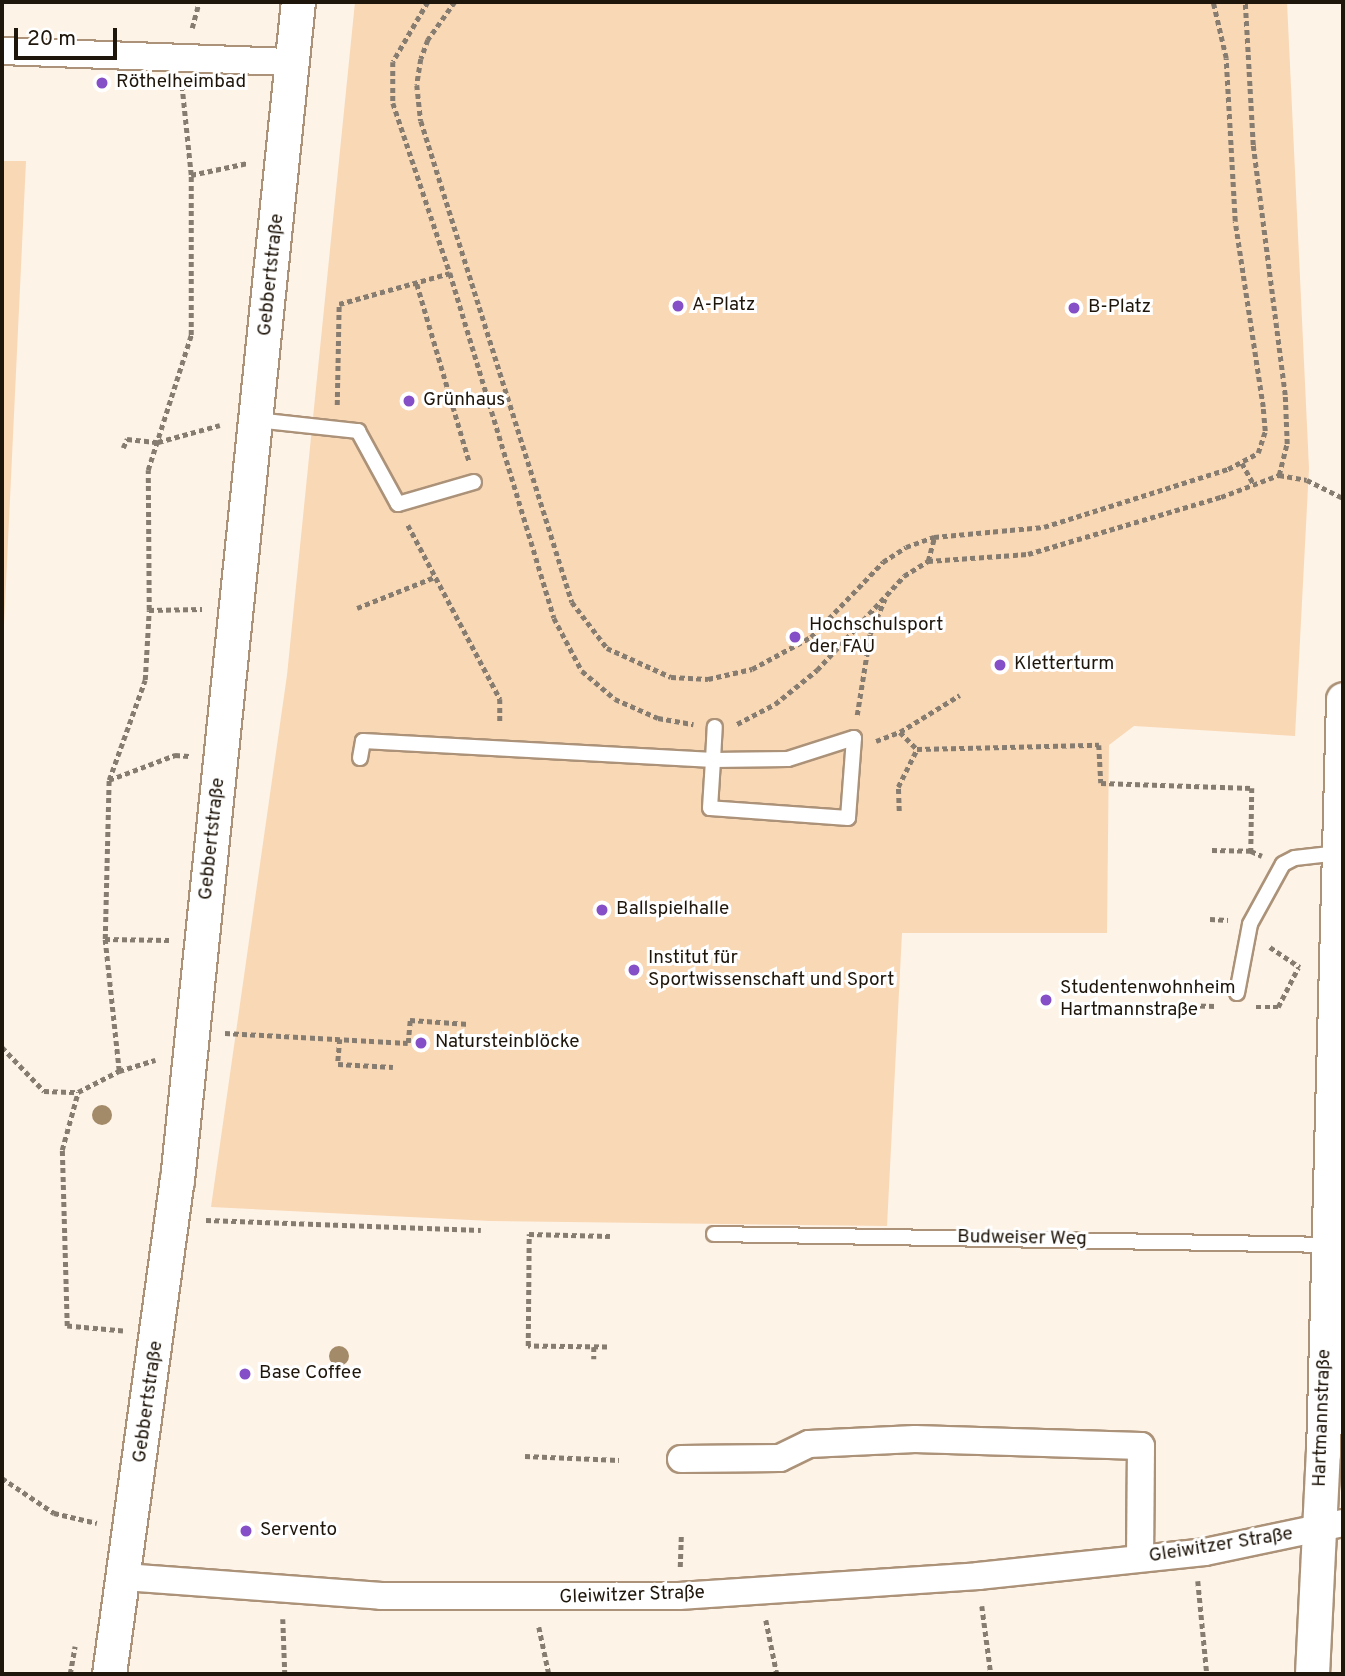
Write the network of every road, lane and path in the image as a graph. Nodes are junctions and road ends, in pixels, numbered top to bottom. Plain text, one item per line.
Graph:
1 (298, 2) edge
2 (428, 2) edge
3 (455, 2) edge
4 (1213, 2) edge
5 (1245, 2) edge
6 (2, 51) edge
7 (183, 58) junction
8 (292, 62) junction
9 (283, 155) junction
10 (191, 174) junction
11 (450, 273) junction
12 (416, 284) junction
13 (256, 420) junction
14 (337, 427) junction
15 (158, 442) junction
16 (123, 448) dead end
17 (1242, 463) junction
18 (1279, 475) junction
19 (474, 482) joint
20 (1254, 485) junction
21 (1343, 498) edge
22 (398, 504) junction
23 (934, 537) junction
24 (928, 561) junction
25 (435, 577) junction
26 (887, 595) junction
27 (358, 608) dead end
28 (149, 610) junction
29 (235, 612) junction
30 (960, 695) dead end
31 (1343, 699) edge
32 (715, 727) junction
33 (900, 732) junction
34 (854, 738) junction
35 (499, 746) junction
36 (917, 749) junction
37 (222, 758) junction
38 (360, 758) dead end
39 (713, 760) junction
40 (110, 780) junction
41 (899, 811) dead end
42 (1212, 850) dead end
43 (1251, 851) junction
44 (1341, 853) edge
45 (1283, 864) junction
46 (105, 939) junction
47 (202, 943) junction
48 (1298, 968) dead end
49 (1237, 993) dead end
50 (1278, 1007) dead end
51 (469, 1024) dead end
52 (340, 1039) junction
53 (190, 1041) junction
54 (2, 1047) edge
55 (393, 1067) dead end
56 (119, 1070) junction
57 (78, 1092) junction
58 (172, 1219) junction
59 (481, 1230) dead end
60 (715, 1234) dead end
61 (595, 1236) junction
62 (610, 1236) dead end
63 (594, 1244) dead end
64 (1329, 1245) junction
65 (159, 1334) junction
66 (1335, 1335) edge
67 (594, 1347) junction
68 (607, 1347) dead end
69 (594, 1359) dead end
70 (525, 1456) dead end
71 (551, 1457) junction
72 (681, 1459) dead end
73 (619, 1460) dead end
74 (551, 1467) dead end
75 (2, 1478) edge
76 (1331, 1525) edge
77 (131, 1530) junction
78 (1205, 1552) junction
79 (1140, 1558) junction
80 (978, 1576) junction
81 (124, 1577) junction
82 (282, 1591) junction
83 (760, 1591) junction
84 (534, 1598) junction
85 (109, 1674) edge
86 (285, 1674) edge
87 (549, 1674) edge
88 (777, 1674) edge
89 (991, 1674) edge
90 (1208, 1674) edge
91 (1312, 1674) edge

1 - 8 street, Gebbertstraße
2 - 11 path
3 - 23 path
4 - 17 path
5 - 18 path
6 - 7 street
7 - 8 street
7 - 10 path
8 - 9 street, Gebbertstraße
9 - 10 path
9 - 13 street, Gebbertstraße
10 - 15 path
11 - 12 path
11 - 32 path
12 - 14 path
12 - 19 path
13 - 14 lane
13 - 15 path
13 - 29 street, Gebbertstraße
14 - 22 lane
15 - 16 path
15 - 28 path
17 - 20 path
17 - 23 path
18 - 20 path
18 - 21 path
19 - 22 lane
20 - 24 path
22 - 25 path
23 - 24 path
24 - 26 path
25 - 27 path
25 - 35 path
26 - 32 path
26 - 34 path
28 - 29 path
28 - 40 path
29 - 37 street, Gebbertstraße
30 - 33 path
31 - 44 street, Hartmannstraße
32 - 39 lane
33 - 34 path
33 - 36 path
34 - 39 lane
34 - 39 lane
35 - 38 lane
35 - 39 lane
36 - 41 path
36 - 43 path
37 - 40 path
37 - 47 street, Gebbertstraße
40 - 46 path
42 - 43 path
43 - 45 path
44 - 45 lane
44 - 64 street, Hartmannstraße
45 - 49 lane
46 - 47 path
46 - 56 path
47 - 53 street, Gebbertstraße
48 - 50 path
51 - 52 path
52 - 53 path
52 - 55 path
53 - 56 path
53 - 58 street, Gebbertstraße
54 - 57 path
56 - 57 path
57 - 65 path
58 - 59 path
58 - 65 street, Gebbertstraße
60 - 64 lane, Budweiser Weg
61 - 62 path
61 - 63 path
61 - 67 path
64 - 66 street, Hartmannstraße
65 - 77 street, Gebbertstraße
66 - 76 street, Hartmannstraße
67 - 68 path
67 - 69 path
70 - 71 path
71 - 73 path
71 - 74 path
72 - 79 street, Gleiwitzer Straße
75 - 77 path
76 - 78 street, Gleiwitzer Straße
76 - 91 street, Hartmannstraße
77 - 81 street, Gebbertstraße
78 - 79 street, Gleiwitzer Straße
78 - 90 path
79 - 80 street, Gleiwitzer Straße
80 - 83 street, Gleiwitzer Straße
80 - 89 path
81 - 82 street, Gleiwitzer Straße
81 - 85 street, Gebbertstraße
82 - 84 street, Gleiwitzer Straße
82 - 86 path
83 - 84 street, Gleiwitzer Straße
83 - 88 path
84 - 87 path

